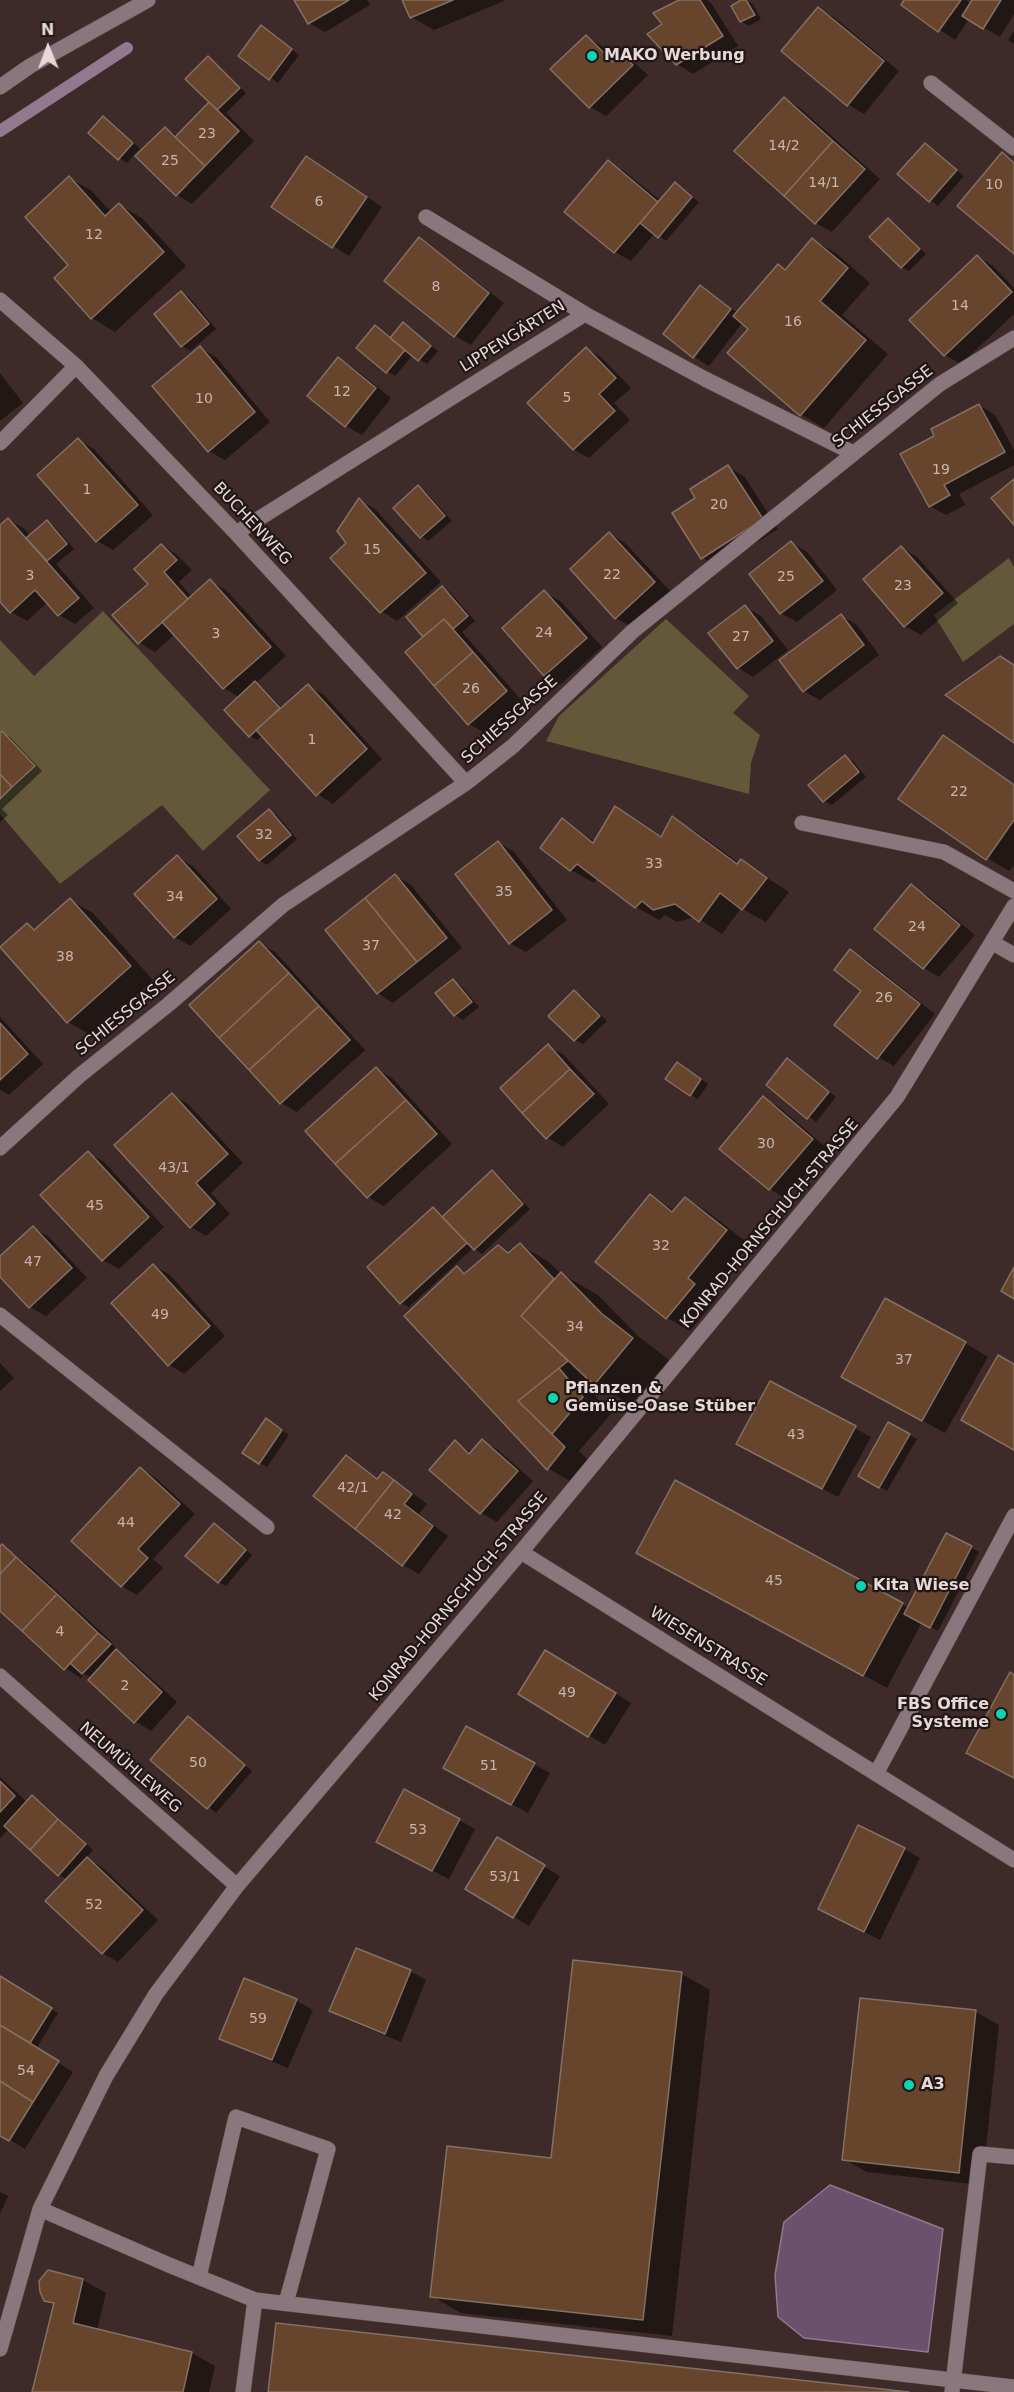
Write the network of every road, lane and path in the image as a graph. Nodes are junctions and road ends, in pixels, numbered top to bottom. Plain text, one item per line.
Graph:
1 (148, 0) edge
2 (931, 83) dead end
3 (0, 87) edge
4 (1014, 148) edge
5 (426, 218) dead end
6 (0, 300) edge
7 (585, 314) junction
8 (1014, 338) edge
9 (76, 366) junction
10 (0, 443) edge
11 (853, 453) junction
12 (236, 533) junction
13 (466, 783) junction
14 (802, 823) dead end
15 (1014, 891) edge
16 (1014, 906) edge
17 (993, 942) junction
18 (1014, 955) edge
19 (0, 1148) edge
20 (0, 1315) edge
21 (1014, 1516) edge
22 (267, 1527) dead end
23 (521, 1552) junction
24 (0, 1676) edge
25 (876, 1774) junction
26 (1014, 1860) edge
27 (237, 1886) junction
28 (1014, 2157) edge
29 (40, 2209) junction
30 (199, 2277) junction
31 (255, 2300) junction
32 (286, 2303) junction
33 (0, 2349) edge
34 (953, 2386) edge
35 (1014, 2387) edge
36 (243, 2392) edge

1 - 3 street
2 - 4 street
5 - 7 street
6 - 9 street, BUCHENWEG
7 - 11 street, LIPPENGÄRTEN
7 - 12 street, LIPPENGÄRTEN
8 - 11 street, SCHIESSGASSE
9 - 10 street
9 - 12 street, BUCHENWEG
11 - 13 street, SCHIESSGASSE
12 - 13 street, BUCHENWEG
13 - 19 street, SCHIESSGASSE
14 - 15 street
16 - 17 street, KONRAD-HORNSCHUCH-STRASSE
17 - 18 street
17 - 23 street, KONRAD-HORNSCHUCH-STRASSE
20 - 22 street
21 - 25 street
23 - 25 street, WIESENSTRASSE
23 - 27 street, KONRAD-HORNSCHUCH-STRASSE
24 - 27 street, NEUMÜHLEWEG
25 - 26 street, WIESENSTRASSE
27 - 29 street, KONRAD-HORNSCHUCH-STRASSE
28 - 34 street
29 - 30 street
29 - 33 street, KONRAD-HORNSCHUCH-STRASSE
30 - 31 street
30 - 32 street
31 - 32 street
31 - 36 street
32 - 34 street
34 - 35 street

